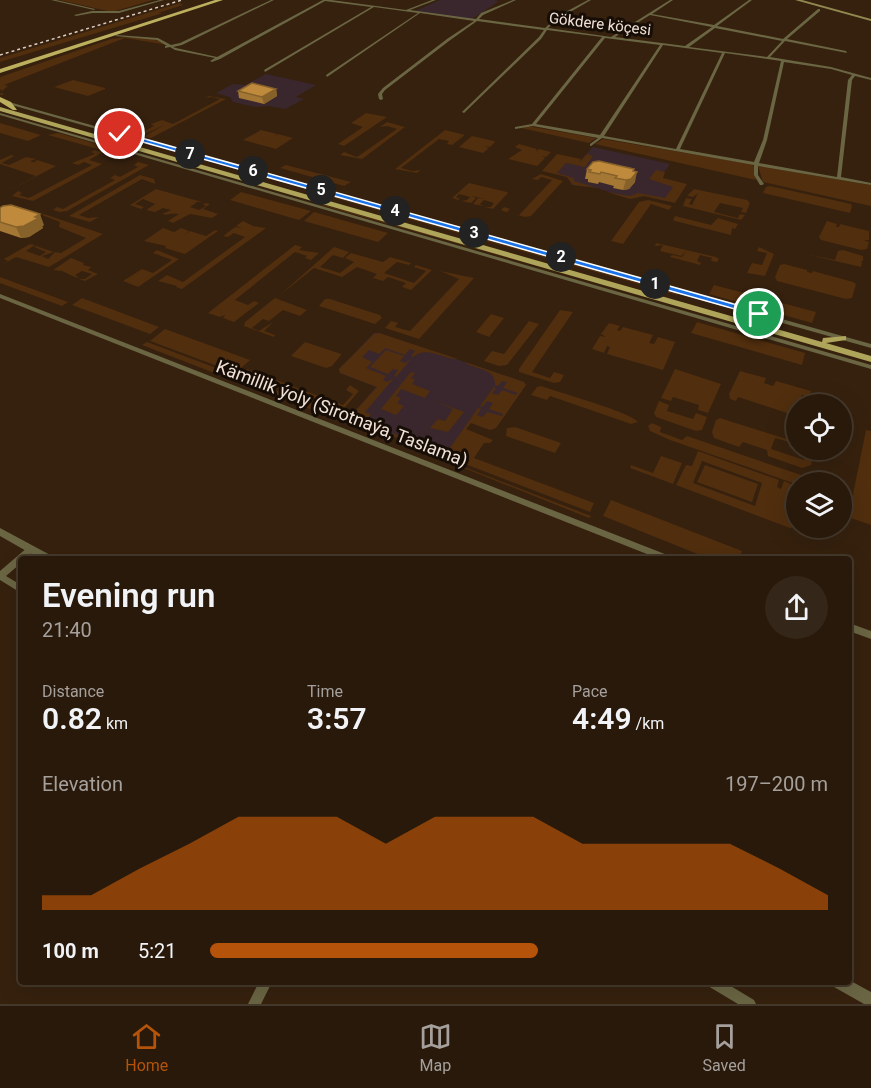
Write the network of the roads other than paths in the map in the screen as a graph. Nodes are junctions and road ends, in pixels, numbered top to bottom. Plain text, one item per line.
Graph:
1 (52, 0) edge
2 (163, 0) edge
3 (210, 0) edge
4 (220, 0) edge
5 (273, 0) edge
6 (324, 0) edge
7 (347, 0) edge
8 (435, 0) edge
9 (515, 0) edge
10 (579, 0) edge
11 (672, 0) edge
12 (751, 0) edge
13 (797, 0) edge
14 (589, 1) edge
15 (341, 2) junction
16 (373, 7) junction
17 (819, 10) dead end
18 (405, 12) junction
19 (109, 13) junction
20 (419, 14) junction
21 (650, 14) junction
22 (76, 15) dead end
23 (163, 17) junction
24 (476, 20) junction
25 (871, 20) edge
26 (713, 26) junction
27 (546, 29) junction
28 (117, 36) junction
29 (604, 37) junction
30 (611, 38) junction
31 (784, 41) junction
32 (662, 44) junction
33 (171, 46) junction
34 (686, 47) junction
35 (724, 52) junction
36 (846, 52) dead end
37 (219, 58) junction
38 (768, 58) junction
39 (783, 60) junction
40 (212, 62) dead end
41 (0, 69) edge
42 (265, 71) dead end
43 (854, 74) junction
44 (327, 76) dead end
45 (871, 79) edge
46 (0, 99) edge
47 (381, 99) dead end
48 (12, 106) junction
49 (0, 111) edge
50 (464, 112) dead end
51 (532, 125) junction
52 (516, 128) dead end
53 (120, 134) junction
54 (601, 137) junction
55 (100, 138) junction
56 (591, 145) dead end
57 (678, 150) junction
58 (756, 164) junction
59 (839, 178) junction
60 (762, 184) dead end
61 (871, 184) edge
62 (0, 296) edge
63 (843, 338) junction
64 (827, 343) junction
65 (871, 346) edge
66 (871, 353) edge
67 (839, 357) junction
68 (871, 358) edge
69 (871, 366) edge
70 (0, 532) edge
71 (31, 549) junction
72 (23, 556) edge
73 (44, 556) edge
74 (662, 556) edge
75 (18, 560) edge
76 (0, 576) edge
77 (18, 587) edge
78 (852, 628) edge
79 (871, 635) edge
80 (264, 985) edge
81 (717, 985) edge
82 (844, 985) edge
83 (871, 1000) edge
84 (254, 1004) edge
85 (750, 1004) edge

1 - 19 street
2 - 19 street
3 - 23 highway
4 - 23 highway
5 - 33 street
6 - 15 street, Gökdere köçesi
6 - 37 street
7 - 15 street
8 - 18 street
9 - 24 street
10 - 14 street
11 - 21 street
12 - 26 street
13 - 25 main road
14 - 27 street
15 - 16 street, Gökdere köçesi
16 - 18 street, Gökdere köçesi
16 - 42 street
17 - 31 street
18 - 20 street, Gökdere köçesi
19 - 22 street
20 - 24 street, Gökdere köçesi
20 - 44 street
21 - 26 street
21 - 30 street
23 - 28 highway
23 - 41 highway
23 - 41 highway
24 - 27 street, Gökdere köçesi
24 - 47 street
26 - 31 street
26 - 34 street
27 - 29 street, Gökdere köçesi
27 - 50 street
28 - 33 street
28 - 41 highway
29 - 30 street, Gökdere köçesi
29 - 51 street
30 - 32 street, Gökdere köçesi
31 - 36 street
31 - 38 street
32 - 34 street, Gökdere köçesi
32 - 54 street
33 - 37 street
34 - 35 street, Gökdere köçesi
35 - 38 street, Gökdere köçesi
35 - 57 street
37 - 40 street
38 - 39 street, Gökdere köçesi
39 - 43 street, Gökdere köçesi
39 - 58 street
43 - 45 street, Gökdere köçesi
43 - 59 street
46 - 48 highway
48 - 49 main road
48 - 53 street
48 - 55 main road
49 - 55 main road
51 - 52 street
51 - 54 street
53 - 55 main road
53 - 63 street
54 - 56 street
54 - 57 street
55 - 64 main road
55 - 67 street
57 - 58 street
58 - 59 street
58 - 60 street
59 - 61 street
62 - 74 street, Kämillik ýoly (Sirotnaýa, Taslama)
63 - 64 main road
63 - 65 street
64 - 66 main road
64 - 67 main road
64 - 68 main road
67 - 69 street
70 - 71 street
71 - 72 street
71 - 73 street
75 - 76 street
76 - 77 street
78 - 79 street
80 - 84 street
81 - 85 street
82 - 83 street

